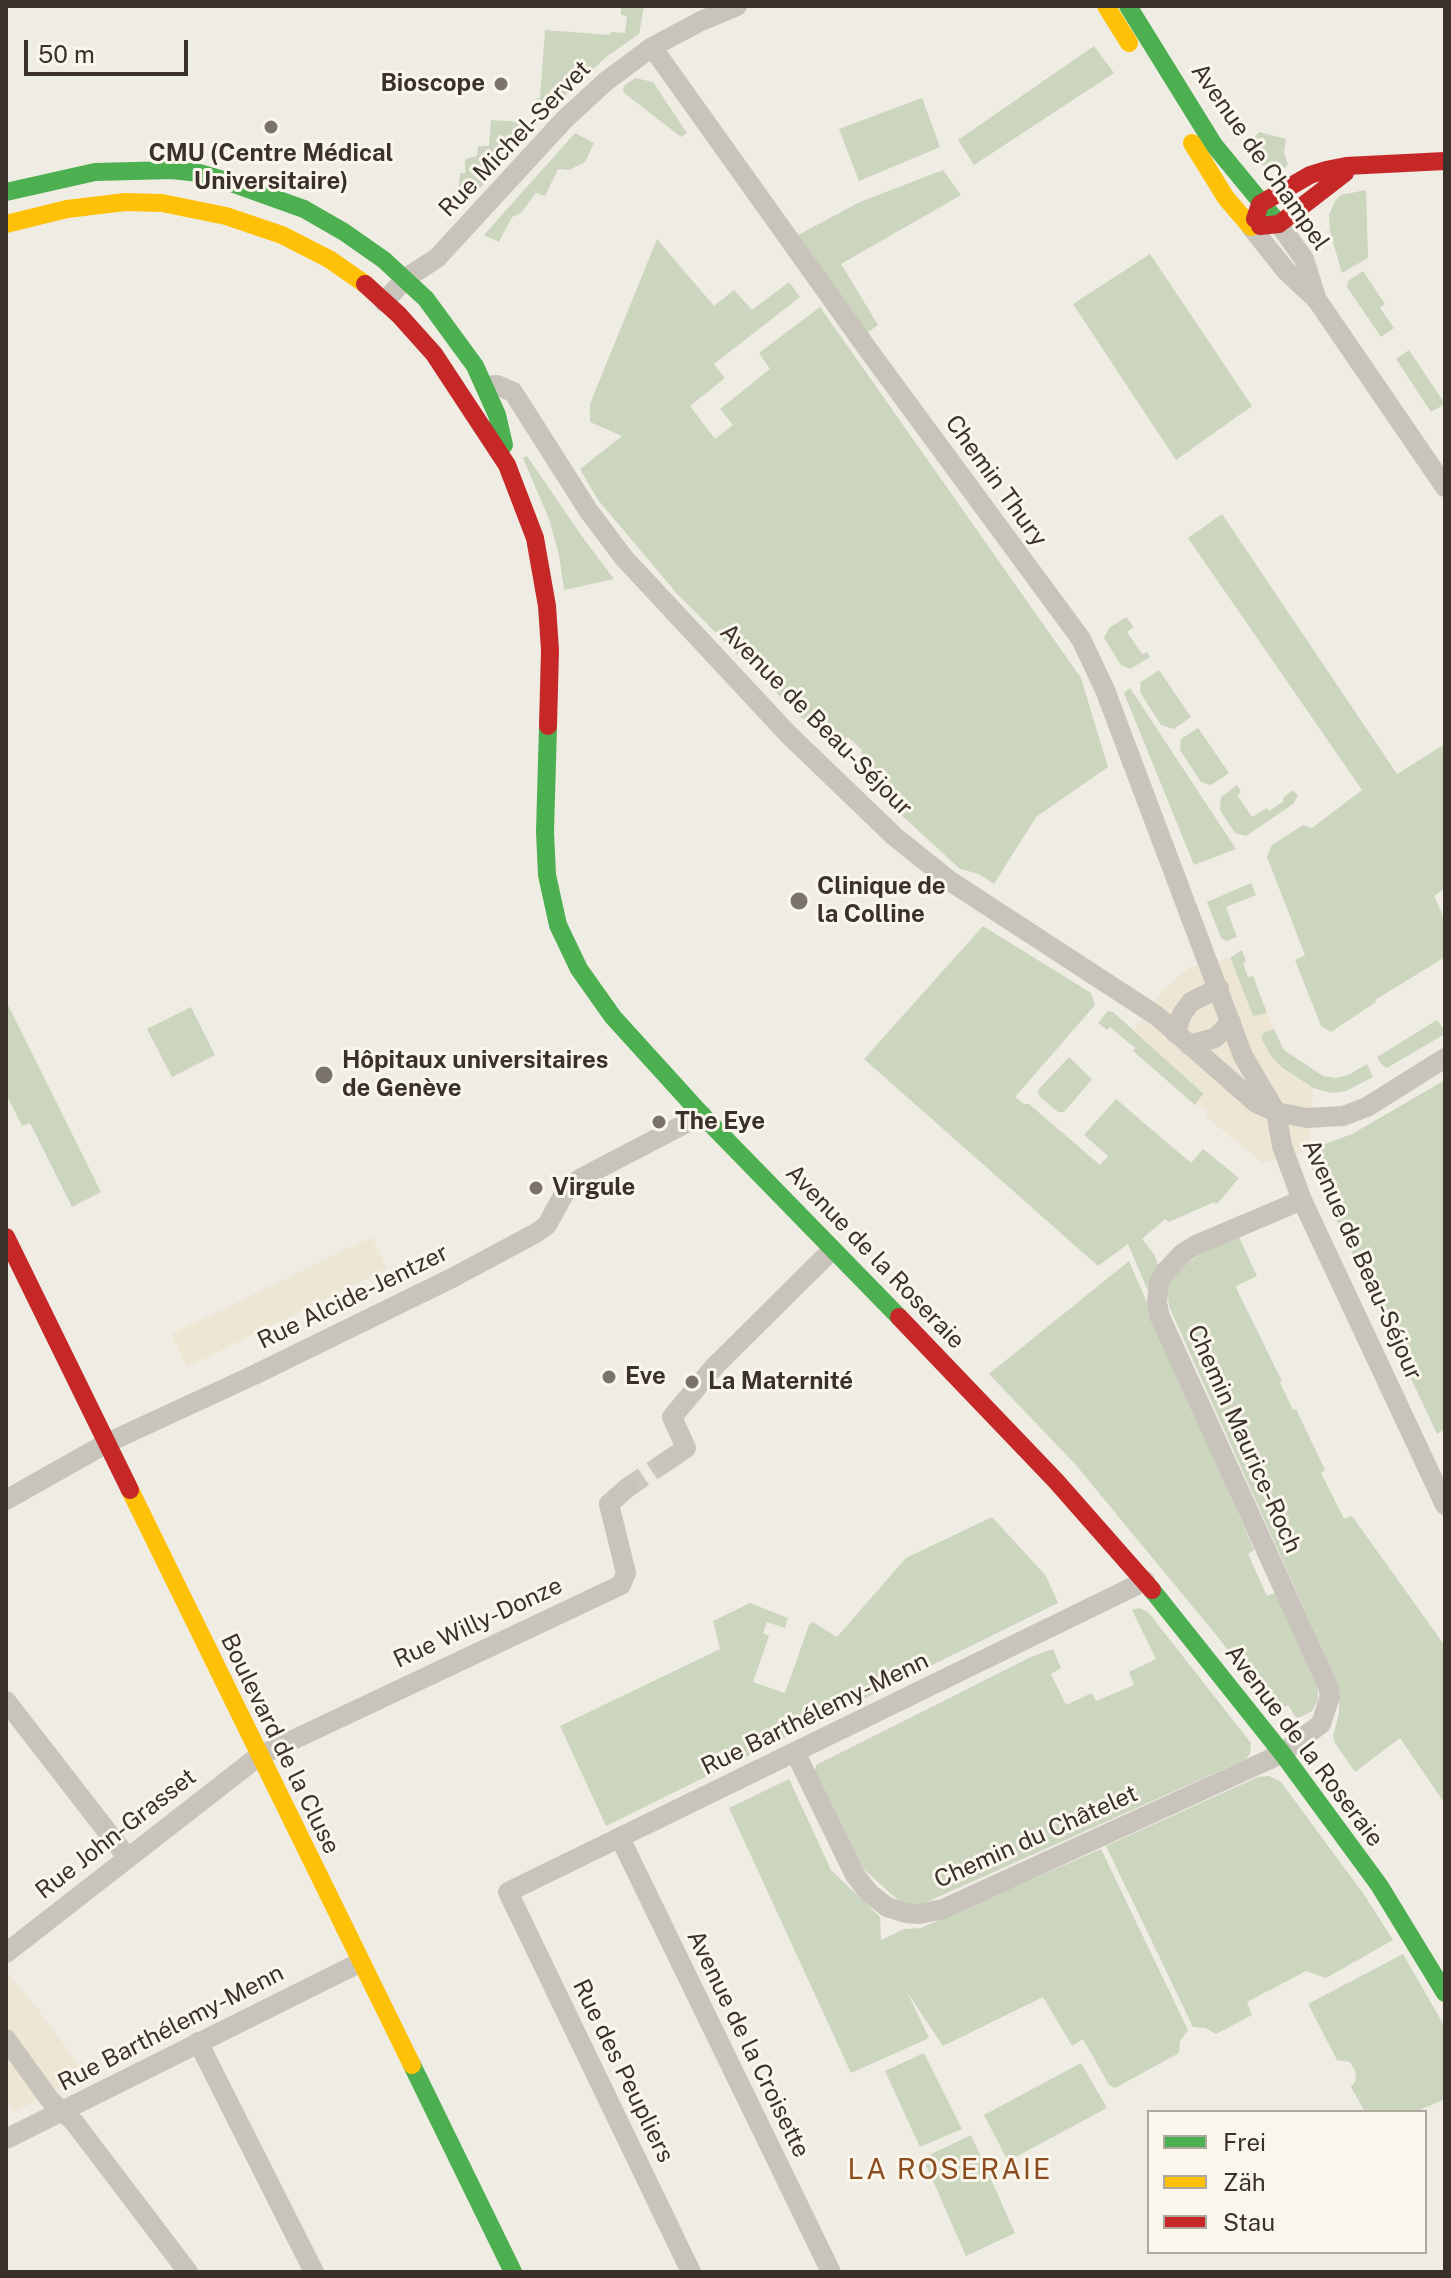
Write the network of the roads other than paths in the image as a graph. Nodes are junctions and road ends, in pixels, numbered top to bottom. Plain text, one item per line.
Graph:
1 (737, 6) edge
2 (1106, 6) edge
3 (1128, 6) edge
4 (652, 47) junction
5 (1136, 54) dead end
6 (1182, 129) dead end
7 (1445, 161) edge
8 (1359, 166) junction
9 (6, 192) edge
10 (1260, 204) junction
11 (6, 224) edge
12 (1279, 224) junction
13 (1251, 227) junction
14 (406, 278) junction
15 (1317, 300) junction
16 (384, 302) junction
17 (451, 377) junction
18 (485, 386) junction
19 (507, 465) junction
20 (1445, 487) edge
21 (1219, 988) junction
22 (1231, 1022) junction
23 (1182, 1039) junction
24 (1445, 1058) edge
25 (1276, 1112) junction
26 (702, 1115) junction
27 (1302, 1200) junction
28 (6, 1237) edge
29 (832, 1250) junction
30 (107, 1443) junction
31 (664, 1463) tunnel mouth
32 (1436, 1467) edge
33 (627, 1488) tunnel mouth
34 (6, 1500) edge
35 (1445, 1505) edge
36 (1145, 1581) junction
37 (6, 1701) edge
38 (795, 1752) junction
39 (1282, 1753) junction
40 (259, 1756) junction
41 (620, 1838) junction
42 (127, 1857) junction
43 (508, 1892) joint
44 (6, 1953) edge
45 (359, 1963) junction
46 (1445, 1993) edge
47 (6, 2039) edge
48 (198, 2042) junction
49 (62, 2112) junction
50 (6, 2139) edge
51 (188, 2272) edge
52 (314, 2272) edge
53 (513, 2272) edge
54 (691, 2272) edge
55 (831, 2272) edge

1 - 4 street, Rue Michel-Servet
2 - 5 main road
3 - 10 main road, Avenue de Champel
4 - 14 street, Rue Michel-Servet
4 - 21 street, Chemin Thury
6 - 13 main road, Avenue de Champel
7 - 8 main road
8 - 10 main road
8 - 12 main road
9 - 14 main road, Avenue de la Roseraie
10 - 12 main road, Avenue de Champel
10 - 13 main road
11 - 16 main road, Avenue de la Roseraie
12 - 13 main road
12 - 15 street, Avenue de Champel
13 - 15 street, Avenue de Champel
14 - 16 street, Rue Michel-Servet
14 - 18 main road, Avenue de la Roseraie
15 - 20 street, Avenue de Champel
16 - 17 main road, Avenue de la Roseraie
17 - 18 main road
17 - 19 main road, Avenue de la Roseraie
18 - 19 main road, Avenue de la Roseraie
18 - 23 street, Avenue de Beau-Séjour
19 - 26 main road, Avenue de la Roseraie
21 - 22 street, Chemin Thury
21 - 23 street
22 - 23 street
22 - 25 street, Avenue de Beau-Séjour
23 - 25 street, Avenue de Beau-Séjour
24 - 25 street
25 - 27 street, Avenue de Beau-Séjour
26 - 29 main road, Avenue de la Roseraie
26 - 30 street, Rue Alcide-Jentzer
27 - 32 street, Avenue de Beau-Séjour
27 - 39 street, Chemin Maurice-Roch
28 - 30 main road, Boulevard de la Cluse
29 - 31 street
29 - 36 main road, Avenue de la Roseraie
30 - 34 street, Rue Alcide-Jentzer
30 - 40 main road, Boulevard de la Cluse
32 - 35 street, Avenue de Beau-Séjour
33 - 40 street, Rue Willy-Donze
36 - 38 street, Rue Barthélemy-Menn
36 - 39 main road, Avenue de la Roseraie
37 - 42 street
38 - 39 street, Chemin du Châtelet
38 - 41 street, Rue Barthélemy-Menn
39 - 46 main road, Avenue de la Roseraie
40 - 42 street, Rue John-Grasset
40 - 45 main road, Boulevard de la Cluse
41 - 43 street, Rue Barthélemy-Menn
41 - 55 street, Avenue de la Croisette
42 - 44 street, Rue John-Grasset
43 - 54 street, Rue des Peupliers
45 - 48 street, Rue Barthélemy-Menn
45 - 53 main road, Boulevard de la Cluse
47 - 49 street
48 - 49 street, Rue Barthélemy-Menn
48 - 52 street
49 - 50 street, Rue Barthélemy-Menn
49 - 51 street

